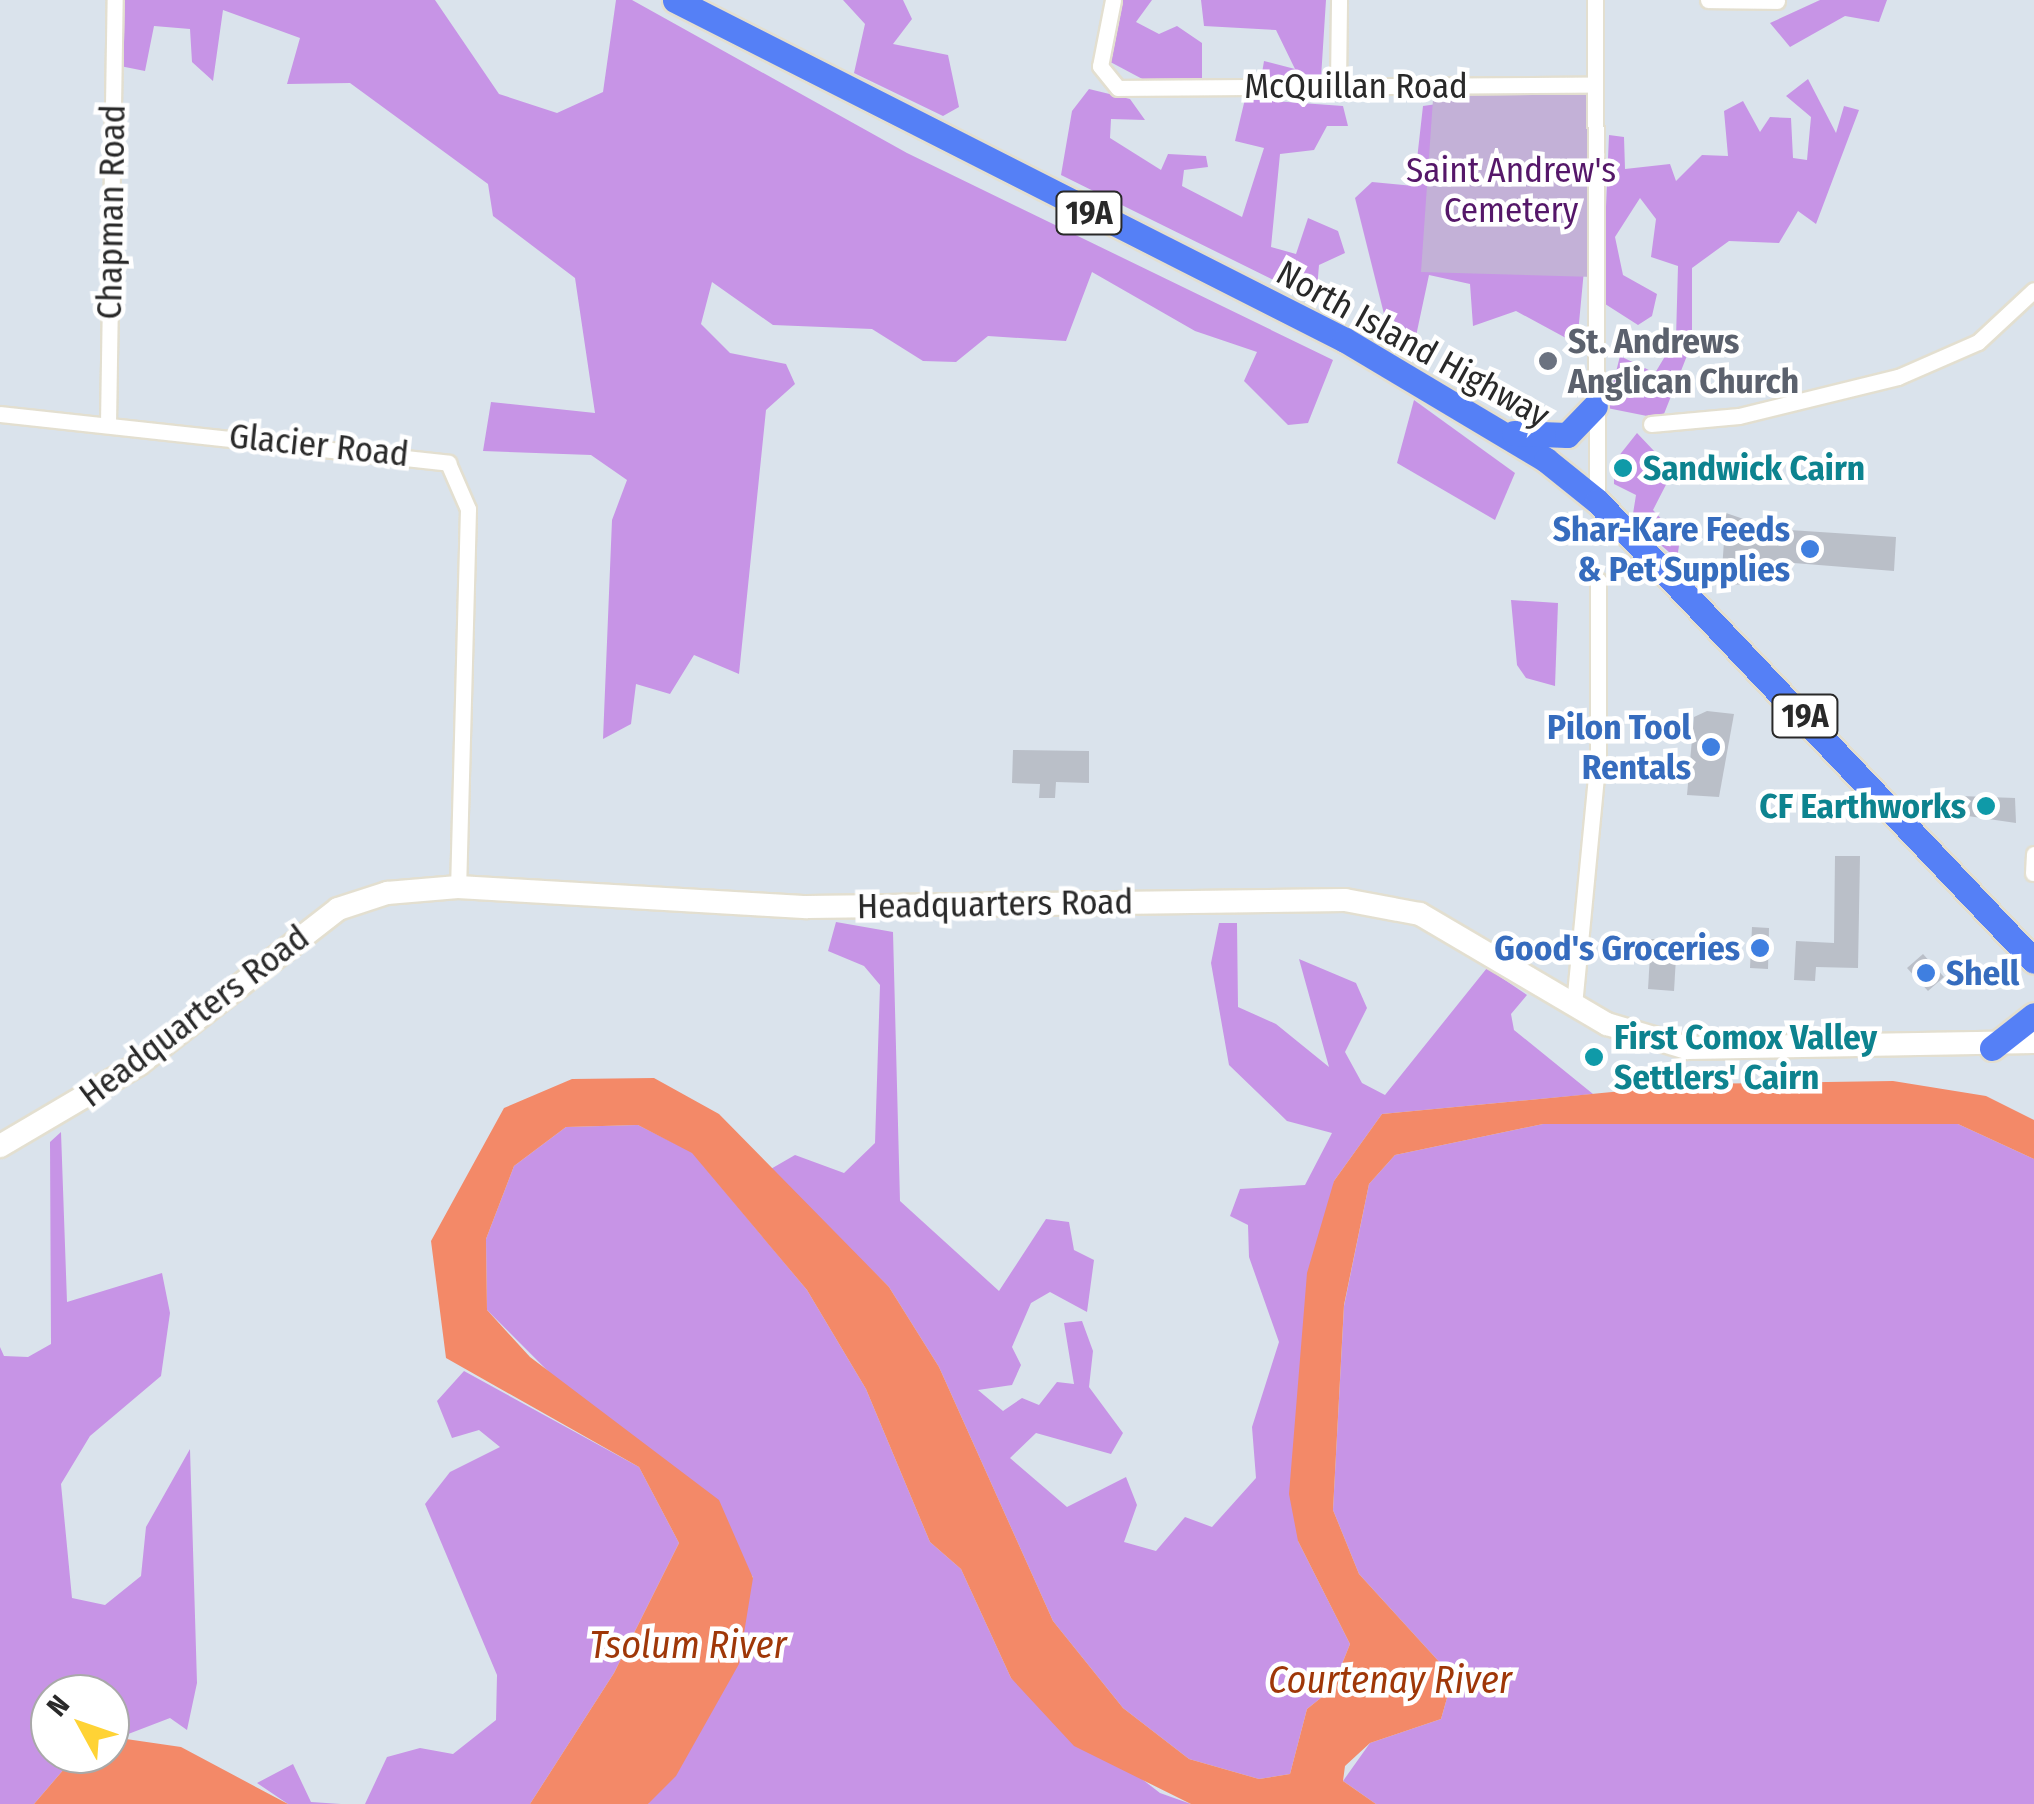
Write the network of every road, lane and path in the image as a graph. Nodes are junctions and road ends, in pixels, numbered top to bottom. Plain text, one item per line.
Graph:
1 (115, 0) edge
2 (675, 0) edge
3 (1113, 0) edge
4 (1339, 0) edge
5 (1595, 0) edge
6 (1708, 0) edge
7 (1777, 1) edge
8 (1595, 85) junction
9 (1338, 86) junction
10 (2034, 290) edge
11 (1595, 406) junction
12 (0, 414) edge
13 (108, 424) junction
14 (1651, 424) dead end
15 (1502, 429) junction
16 (1597, 501) junction
17 (1598, 580) dead end
18 (2034, 854) edge
19 (2032, 873) edge
20 (458, 888) junction
21 (2022, 939) edge
22 (2034, 960) edge
23 (2034, 976) edge
24 (1574, 1004) junction
25 (2034, 1015) edge
26 (2034, 1042) edge
27 (1992, 1048) junction
28 (2034, 1058) edge
29 (0, 1146) edge

1 - 13 street, Chapman Road
2 - 15 main road, North Island Highway / 19A
3 - 9 street, McQuillan Road
4 - 9 street
5 - 8 street
6 - 7 street
8 - 9 street, McQuillan Road
8 - 11 street
10 - 14 street
11 - 15 main road
11 - 16 street
12 - 13 street, Glacier Road
13 - 20 street, Glacier Road
15 - 16 main road, North Island Highway / 19A
16 - 21 main road, North Island Highway / 19A
17 - 24 street
18 - 19 street
20 - 24 main road, Headquarters Road
20 - 29 main road, Headquarters Road
21 - 22 main road, North Island Highway / 19A
21 - 23 main road
24 - 27 main road, Headquarters Road
25 - 27 main road
26 - 27 main road, Headquarters Road
27 - 28 main road

